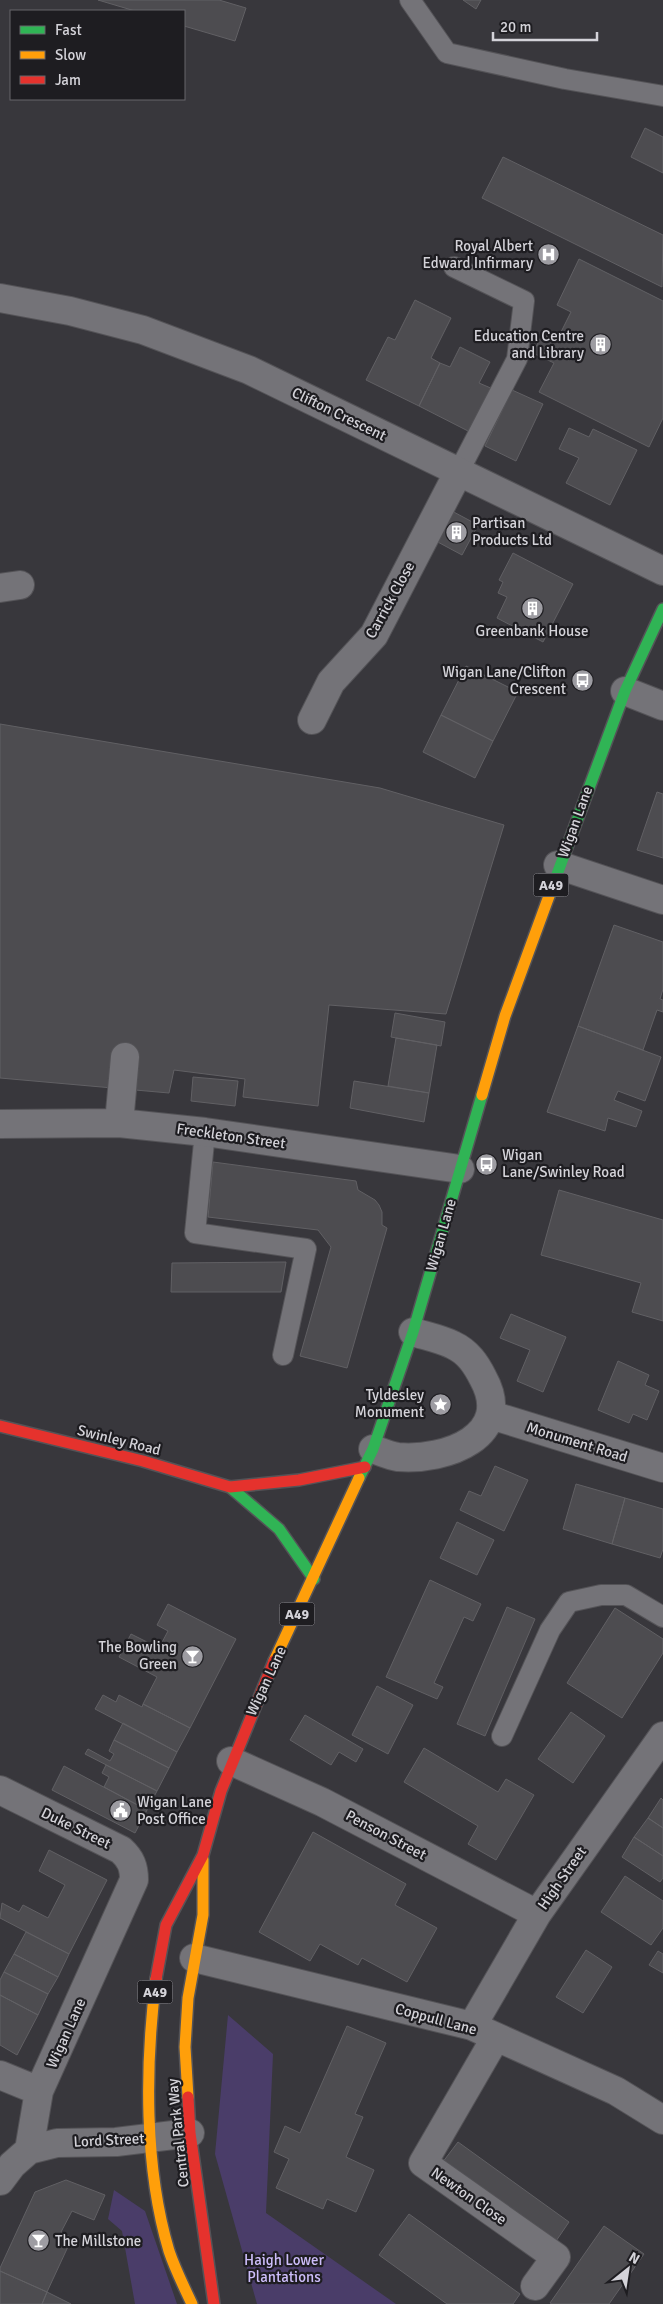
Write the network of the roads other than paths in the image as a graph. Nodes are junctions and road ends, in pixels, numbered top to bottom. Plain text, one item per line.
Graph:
1 (410, 0) edge
2 (663, 96) edge
3 (454, 267) dead end
4 (0, 298) edge
5 (458, 473) junction
6 (663, 571) edge
7 (663, 609) edge
8 (626, 692) junction
9 (663, 706) edge
10 (312, 720) dead end
11 (558, 865) junction
12 (663, 900) edge
13 (125, 1057) dead end
14 (119, 1123) junction
15 (0, 1124) edge
16 (205, 1132) junction
17 (460, 1169) junction
18 (413, 1332) junction
19 (282, 1355) dead end
20 (491, 1415) junction
21 (0, 1426) edge
22 (369, 1458) junction
23 (663, 1468) edge
24 (230, 1487) junction
25 (314, 1579) junction
26 (663, 1617) edge
27 (502, 1736) dead end
28 (663, 1736) edge
29 (232, 1762) junction
30 (0, 1790) edge
31 (203, 1855) junction
32 (134, 1880) joint
33 (537, 1914) junction
34 (194, 1958) junction
35 (484, 2032) junction
36 (0, 2075) edge
37 (39, 2092) junction
38 (663, 2120) edge
39 (190, 2133) junction
40 (151, 2138) junction
41 (29, 2150) junction
42 (0, 2181) edge
43 (535, 2286) dead end
44 (192, 2304) edge
45 (214, 2304) edge

1 - 2 lane
3 - 5 lane
4 - 5 street, Clifton Crescent
5 - 6 street, Clifton Crescent
5 - 10 street, Carrick Close
7 - 8 main road, Wigan Lane / A49
8 - 9 street
8 - 11 main road, Wigan Lane / A49
11 - 12 street
11 - 17 main road, Wigan Lane / A49
13 - 14 street
14 - 15 street, Freckleton Street
14 - 16 street, Freckleton Street
16 - 17 street, Freckleton Street
16 - 19 lane
17 - 18 main road, Wigan Lane / A49
18 - 20 street
18 - 22 main road, Wigan Lane / A49
20 - 22 street
20 - 23 street, Monument Road
21 - 24 main road, Swinley Road
22 - 24 main road, Swinley Road
22 - 25 main road, Wigan Lane / A49
24 - 25 main road, Swinley Road
25 - 29 main road, Wigan Lane / A49
26 - 27 lane
28 - 33 street, High Street
29 - 31 main road, Wigan Lane / A49
29 - 33 street, Penson Street
30 - 32 street, Duke Street
31 - 34 main road, Wigan Lane / A49
31 - 40 main road, Wigan Lane / A49
32 - 37 street, Wigan Lane
33 - 35 street, High Street
34 - 35 street, Coppull Lane
34 - 39 main road, Central Park Way / A49
35 - 38 street, Coppull Lane
35 - 43 street, Newton Close
36 - 37 street
37 - 41 street, Wigan Lane
39 - 40 street, Lord Street
39 - 45 main road, Central Park Way / A49
40 - 41 street, Lord Street
40 - 44 main road, Central Park Way / A49
41 - 42 street

